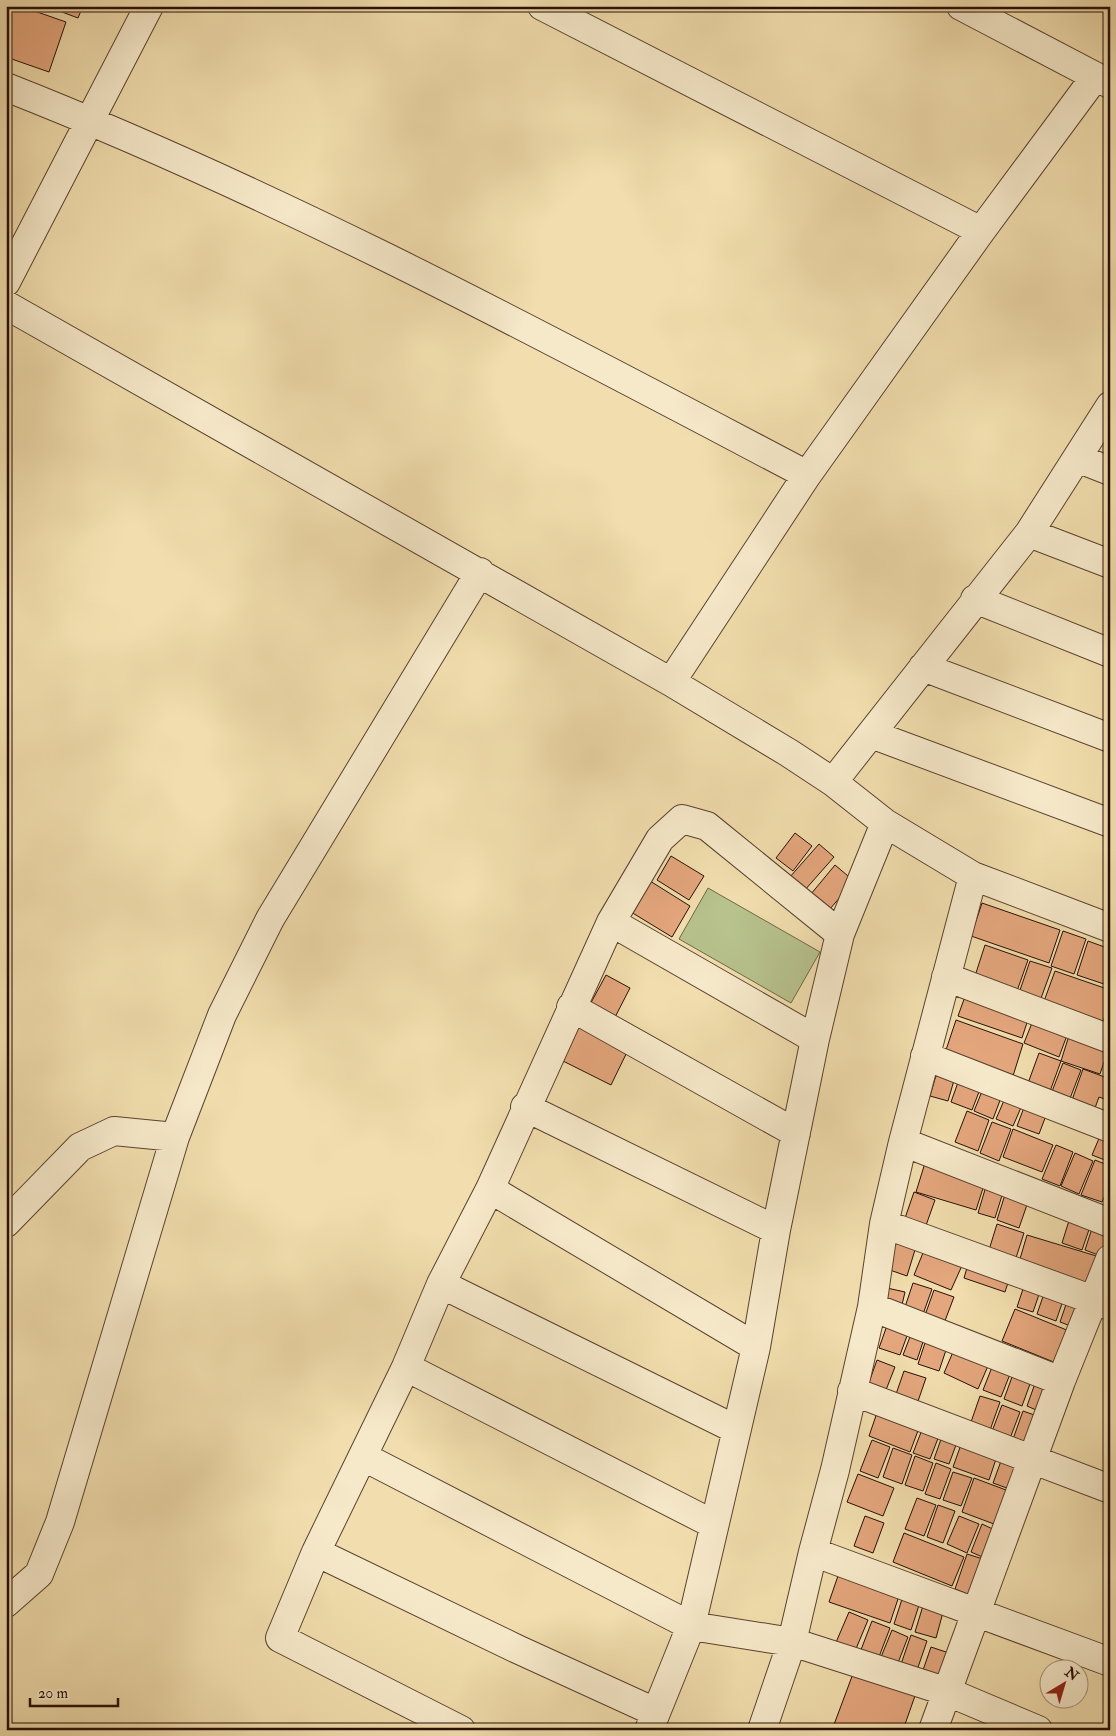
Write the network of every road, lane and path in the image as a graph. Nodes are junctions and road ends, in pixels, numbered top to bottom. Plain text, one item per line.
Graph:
1 (149, 6) edge
2 (542, 6) edge
3 (961, 6) edge
4 (1102, 80) edge
5 (6, 87) edge
6 (92, 120) junction
7 (981, 230) junction
8 (6, 282) edge
9 (6, 304) edge
10 (1110, 406) edge
11 (1077, 458) junction
12 (1110, 471) edge
13 (807, 476) junction
14 (1029, 532) junction
15 (1110, 564) edge
16 (480, 572) junction
17 (975, 599) junction
18 (1110, 652) edge
19 (923, 667) junction
20 (671, 682) junction
21 (871, 734) junction
22 (1110, 738) edge
23 (833, 782) junction
24 (885, 823) junction
25 (1110, 824) edge
26 (973, 876) junction
27 (611, 922) junction
28 (1110, 928) edge
29 (840, 934) junction
30 (946, 977) junction
31 (571, 1007) junction
32 (815, 1039) junction
33 (1110, 1039) edge
34 (925, 1056) junction
35 (525, 1107) junction
36 (1110, 1128) edge
37 (796, 1132) junction
38 (175, 1137) junction
39 (902, 1142) junction
40 (490, 1189) junction
41 (6, 1223) edge
42 (1110, 1223) edge
43 (884, 1224) junction
44 (776, 1230) junction
45 (1110, 1259) edge
46 (441, 1284) junction
47 (1102, 1303) edge
48 (872, 1307) junction
49 (756, 1347) junction
50 (406, 1367) junction
51 (1061, 1381) junction
52 (852, 1391) junction
53 (735, 1429) junction
54 (364, 1456) junction
55 (1032, 1459) junction
56 (1110, 1489) edge
57 (713, 1524) junction
58 (316, 1552) junction
59 (812, 1552) junction
60 (6, 1603) edge
61 (975, 1612) junction
62 (690, 1626) junction
63 (792, 1642) junction
64 (1110, 1662) edge
65 (948, 1692) junction
66 (652, 1721) edge
67 (461, 1730) edge
68 (762, 1730) edge
69 (933, 1730) edge
70 (1038, 1730) edge

1 - 6 street
2 - 7 street
3 - 4 street
4 - 7 street
5 - 6 street
6 - 8 street
6 - 13 street
7 - 13 street
9 - 16 street
10 - 11 street
11 - 12 street
11 - 14 street
13 - 20 street
14 - 15 street
14 - 17 street
16 - 20 street
16 - 38 street
17 - 18 street
17 - 19 street
19 - 21 street
19 - 22 street
20 - 23 street
21 - 23 street
21 - 25 street
23 - 24 street
24 - 26 street
24 - 29 street
26 - 28 street
26 - 30 street
27 - 29 street
27 - 31 street
27 - 32 street
29 - 32 street
30 - 33 street
30 - 34 street
31 - 35 street
31 - 37 street
32 - 37 street
34 - 36 street
34 - 39 street
35 - 40 street
35 - 44 street
37 - 44 street
38 - 41 street
38 - 60 street
39 - 42 street
39 - 43 street
40 - 46 street
40 - 49 street
43 - 47 street
43 - 48 street
44 - 49 street
45 - 47 street
46 - 50 street
46 - 53 street
47 - 51 street
48 - 51 street
48 - 52 street
49 - 53 street
50 - 54 street
50 - 57 street
51 - 55 street
52 - 55 street
52 - 59 street
53 - 57 street
54 - 58 street
54 - 62 street
55 - 56 street
55 - 61 street
57 - 62 street
58 - 66 street
58 - 67 street
59 - 61 street
59 - 63 street
61 - 64 street
61 - 65 street
62 - 63 street
62 - 66 street
63 - 65 street
63 - 68 street
65 - 69 street
65 - 70 street

